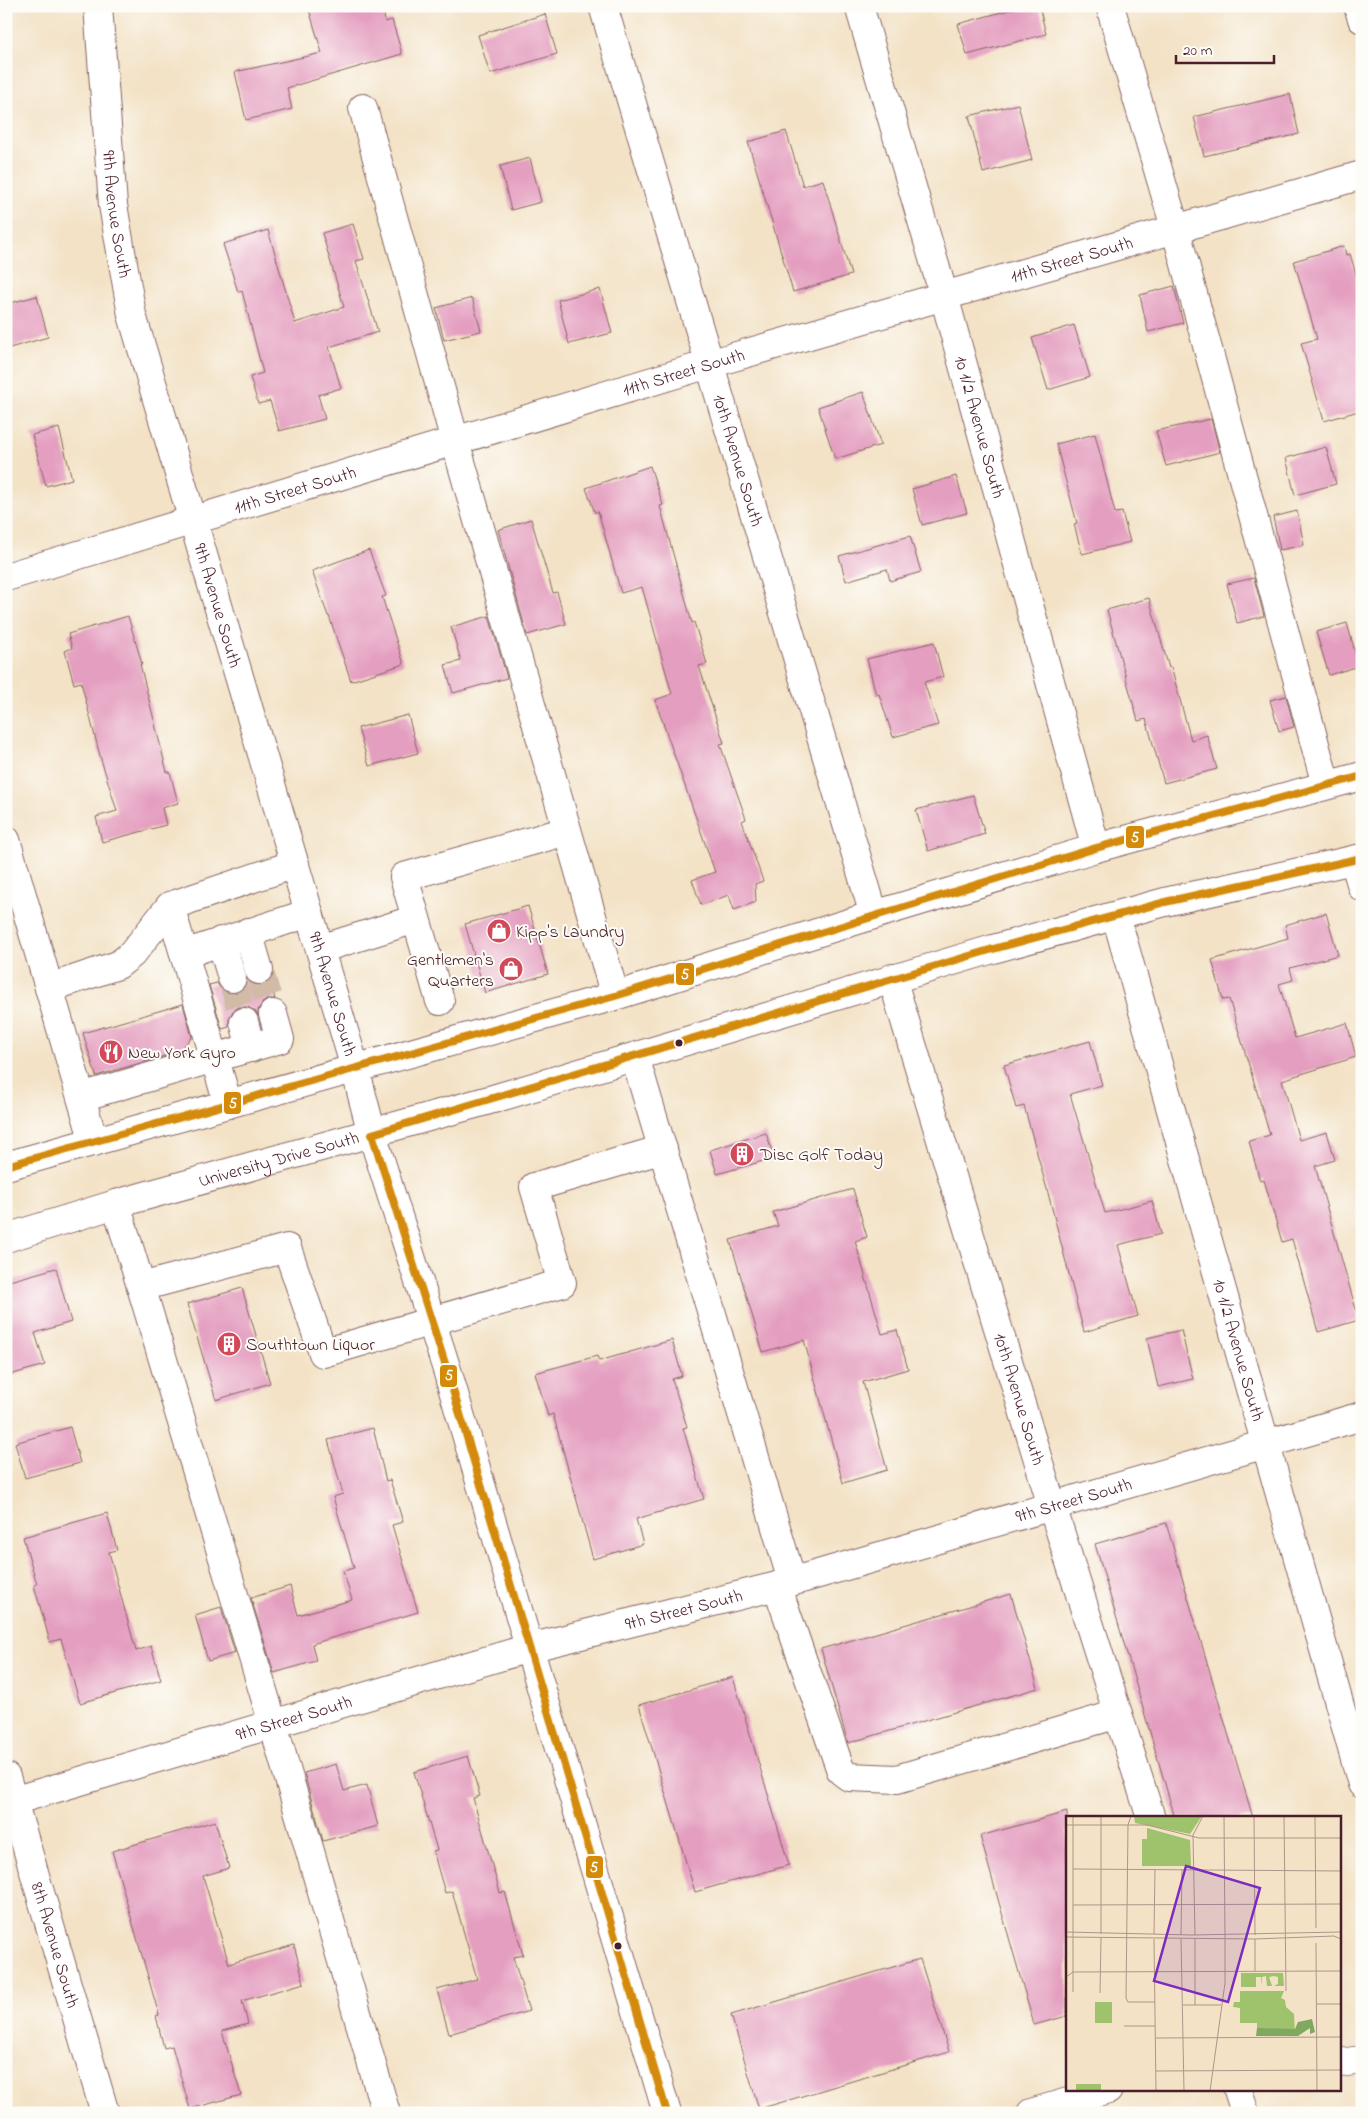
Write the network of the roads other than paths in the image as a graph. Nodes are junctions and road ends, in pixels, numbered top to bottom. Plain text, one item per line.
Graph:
1 (98, 6) edge
2 (603, 6) edge
3 (859, 6) edge
4 (1110, 6) edge
5 (1358, 6) edge
6 (1362, 19) edge
7 (363, 108) dead end
8 (1362, 176) edge
9 (1176, 231) junction
10 (944, 296) junction
11 (709, 364) junction
12 (455, 441) junction
13 (194, 522) junction
14 (6, 577) edge
15 (1362, 776) edge
16 (1326, 785) junction
17 (567, 831) junction
18 (6, 840) edge
19 (1096, 848) junction
20 (1358, 859) edge
21 (294, 864) junction
22 (1362, 887) edge
23 (170, 906) junction
24 (309, 913) junction
25 (874, 915) junction
26 (1116, 916) junction
27 (416, 919) junction
28 (248, 932) junction
29 (221, 941) junction
30 (320, 949) junction
31 (184, 954) junction
32 (260, 970) tunnel mouth
33 (232, 978) tunnel mouth
34 (892, 978) junction
35 (49, 988) junction
36 (615, 996) junction
37 (440, 1001) dead end
38 (273, 1014) tunnel mouth
39 (244, 1022) tunnel mouth
40 (252, 1048) junction
41 (635, 1057) junction
42 (214, 1059) junction
43 (354, 1068) junction
44 (81, 1097) junction
45 (228, 1104) junction
46 (372, 1134) junction
47 (94, 1142) junction
48 (663, 1149) junction
49 (6, 1166) edge
50 (116, 1204) junction
51 (6, 1238) edge
52 (142, 1287) junction
53 (431, 1321) junction
54 (1362, 1416) edge
55 (1264, 1445) junction
56 (1052, 1506) junction
57 (784, 1583) junction
58 (529, 1648) junction
59 (1118, 1714) junction
60 (273, 1724) junction
61 (1362, 1784) edge
62 (9, 1793) edge
63 (1150, 1816) edge
64 (1362, 2060) edge
65 (1340, 2063) edge
66 (1101, 2092) edge
67 (1239, 2092) edge
68 (105, 2113) edge
69 (386, 2113) edge
70 (667, 2113) edge
71 (1031, 2113) edge
72 (1245, 2113) edge

1 - 13 street, 9th Avenue South
2 - 11 street, 10th Avenue South
3 - 10 street, 10 1/2 Avenue South
4 - 9 street
5 - 6 street
7 - 12 street
8 - 9 street, 11th Street South
9 - 10 street, 11th Street South
9 - 16 street
10 - 11 street, 11th Street South
10 - 19 street, 10 1/2 Avenue South
11 - 12 street, 11th Street South
11 - 25 street, 10th Avenue South
12 - 13 street, 11th Street South
12 - 17 street
13 - 14 street, 11th Street South
13 - 21 street, 9th Avenue South
15 - 16 street
16 - 19 street
17 - 27 street
17 - 36 street
18 - 35 street
19 - 25 street
20 - 22 street
20 - 26 street, University Drive South
21 - 23 street
21 - 24 street, 9th Avenue South
23 - 31 street
23 - 35 street
24 - 28 street
24 - 30 street, 9th Avenue South
25 - 36 street
26 - 34 street, University Drive South
26 - 55 street, 10 1/2 Avenue South
27 - 30 street
27 - 37 street
28 - 29 street
28 - 32 street
29 - 31 street
29 - 33 street
30 - 43 street, 9th Avenue South
31 - 42 street
34 - 41 street, University Drive South
34 - 56 street, 10th Avenue South
35 - 44 street
36 - 43 street
38 - 40 street
39 - 40 street
40 - 42 street
41 - 46 street, University Drive South
41 - 48 street
42 - 44 street
42 - 45 street
43 - 45 street
43 - 46 street, 9th Avenue South
44 - 47 street
45 - 47 street
46 - 50 street, University Drive South
46 - 53 street, 9th Avenue South
47 - 49 street
48 - 53 street
48 - 57 street
50 - 51 street, University Drive South
50 - 52 street
52 - 53 street
52 - 60 street
53 - 58 street, 9th Avenue South
54 - 55 street, 9th Street South
55 - 56 street, 9th Street South
55 - 61 street, 10 1/2 Avenue South
56 - 57 street, 9th Street South
56 - 59 street, 10th Avenue South
57 - 58 street, 9th Street South
57 - 59 street
58 - 60 street, 9th Street South
58 - 70 street, 9th Avenue South
59 - 63 street, 10th Avenue South
60 - 62 street, 9th Street South
60 - 69 street
62 - 68 street, 8th Avenue South
64 - 65 street
66 - 71 street
67 - 72 street

